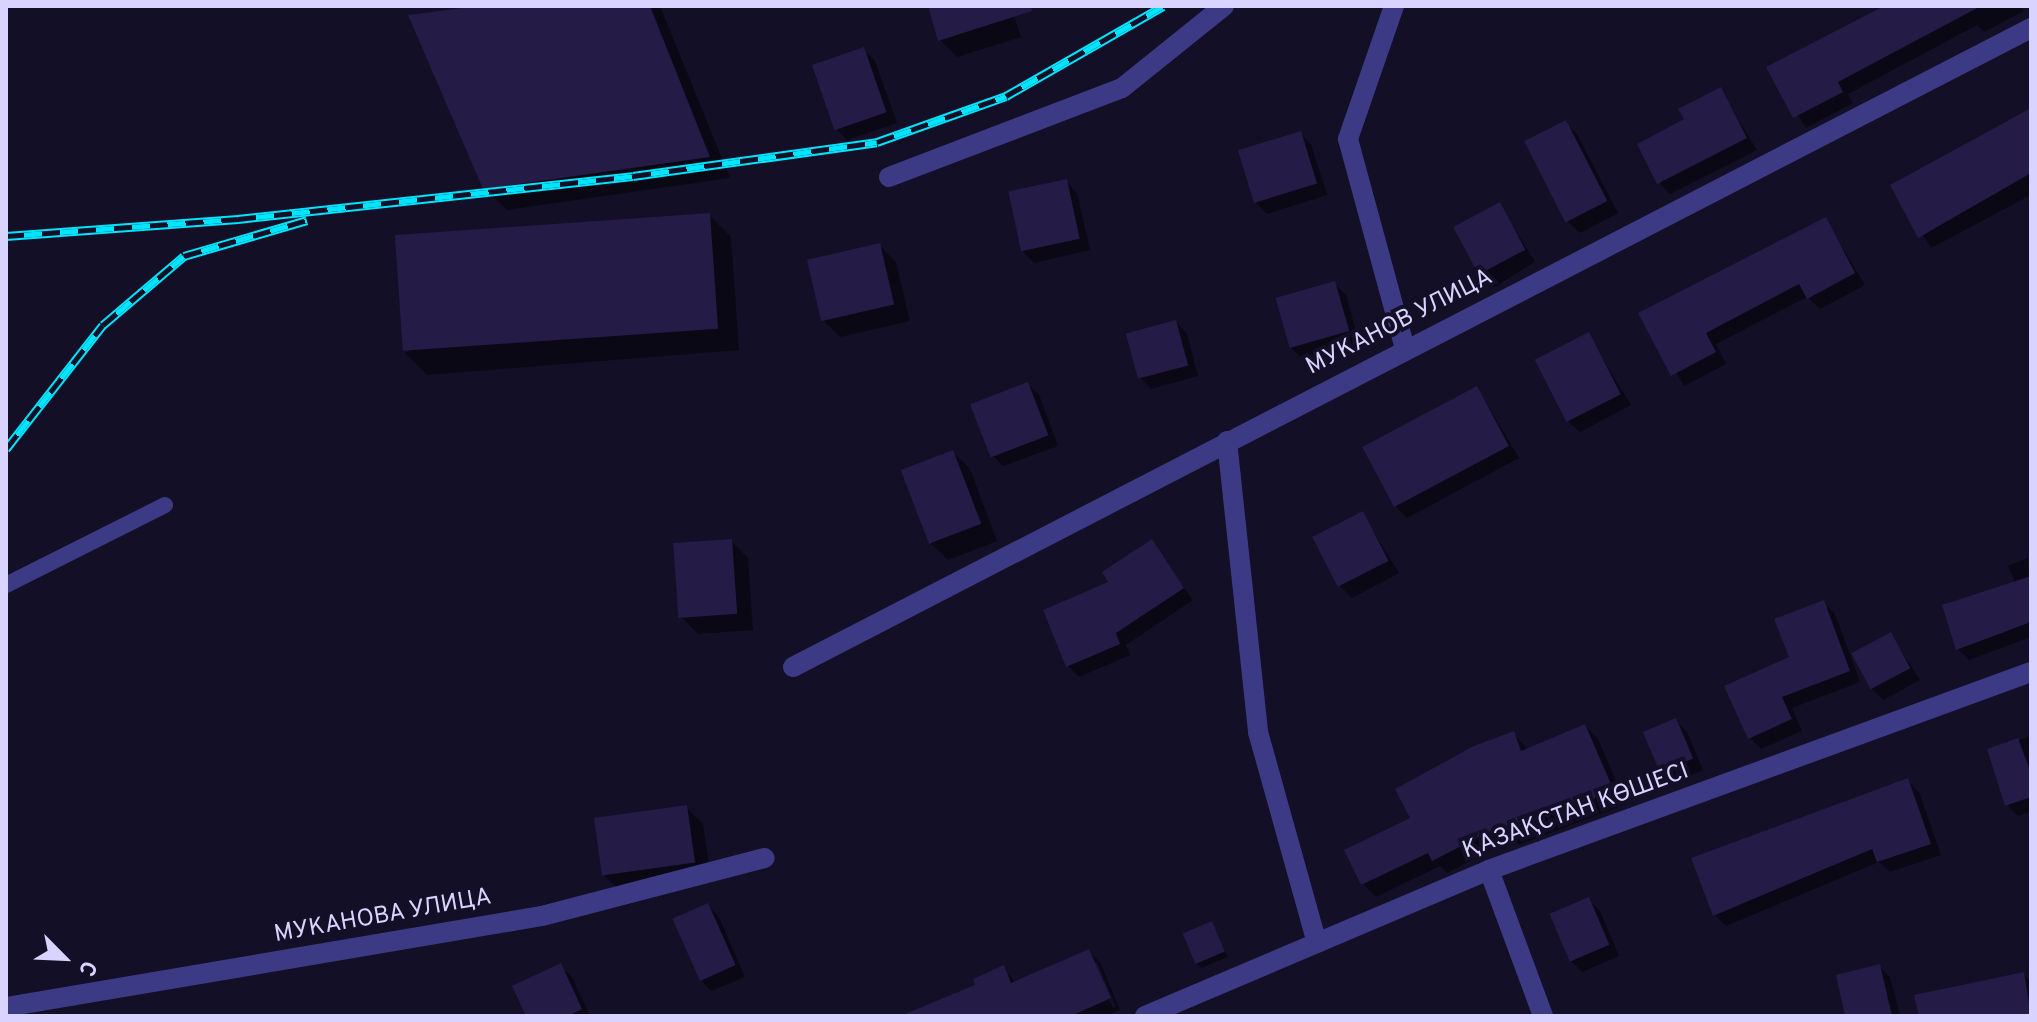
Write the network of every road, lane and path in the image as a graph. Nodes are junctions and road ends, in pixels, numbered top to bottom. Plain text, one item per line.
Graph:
1 (1224, 6) edge
2 (1394, 6) edge
3 (2031, 28) edge
4 (889, 177) dead end
5 (1405, 349) junction
6 (1227, 441) junction
7 (165, 505) dead end
8 (6, 585) edge
9 (793, 667) dead end
10 (2031, 672) edge
11 (765, 858) dead end
12 (1489, 870) junction
13 (1317, 943) junction
14 (6, 1007) edge
15 (1145, 1016) edge
16 (1543, 1016) edge

1 - 4 street
2 - 5 street
3 - 5 street, МУКАНОВ УЛИЦА
5 - 6 street, МУКАНОВ УЛИЦА
6 - 9 street, МУКАНОВ УЛИЦА
6 - 13 street
7 - 8 lane
10 - 12 street, ҚАЗАҚСТАН КӨШЕСІ
11 - 14 street, МУКАНОВА УЛИЦА
12 - 13 street, ҚАЗАҚСТАН КӨШЕСІ
12 - 16 street
13 - 15 street, ҚАЗАҚСТАН КӨШЕСІ

